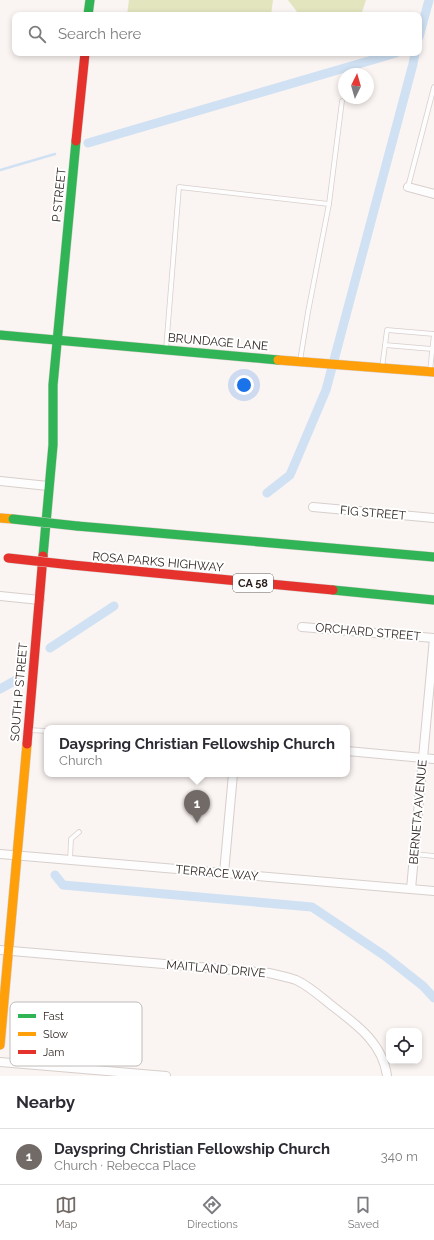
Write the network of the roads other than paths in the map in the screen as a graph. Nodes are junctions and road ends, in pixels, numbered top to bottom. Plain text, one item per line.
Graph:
1 (90, 0) edge
2 (88, 12) edge
3 (85, 56) edge
4 (434, 87) edge
5 (342, 104) edge
6 (408, 187) joint
7 (434, 194) edge
8 (329, 204) junction
9 (0, 334) edge
10 (434, 334) edge
11 (57, 340) junction
12 (385, 345) junction
13 (432, 349) junction
14 (166, 350) junction
15 (300, 362) junction
16 (382, 368) junction
17 (432, 372) edge
18 (0, 481) edge
19 (48, 486) junction
20 (313, 508) dead end
21 (0, 518) edge
22 (434, 518) edge
23 (434, 557) edge
24 (4, 558) edge
25 (0, 596) edge
26 (40, 600) junction
27 (434, 600) edge
28 (302, 627) dead end
29 (434, 638) edge
30 (28, 730) junction
31 (44, 731) edge
32 (350, 751) edge
33 (423, 758) junction
34 (434, 758) edge
35 (233, 777) edge
36 (79, 832) dead end
37 (0, 854) edge
38 (414, 854) junction
39 (17, 855) junction
40 (434, 856) edge
41 (70, 860) junction
42 (224, 873) junction
43 (411, 889) junction
44 (434, 892) edge
45 (4, 951) edge
46 (0, 1045) edge
47 (0, 1062) edge
48 (10, 1063) edge
49 (47, 1066) edge
50 (166, 1076) edge
51 (387, 1076) edge

1 - 2 main road
3 - 11 main road, P STREET
4 - 6 lane
5 - 8 lane
6 - 7 street
8 - 14 lane
8 - 15 lane
9 - 11 main road, BRUNDAGE LANE
10 - 12 lane
10 - 13 lane
11 - 14 main road, BRUNDAGE LANE
11 - 19 main road, SOUTH P STREET
12 - 13 lane
12 - 16 lane
13 - 17 lane
14 - 15 main road, BRUNDAGE LANE
15 - 16 main road, BRUNDAGE LANE
16 - 17 main road, BRUNDAGE LANE
18 - 19 street
19 - 26 main road, SOUTH P STREET
20 - 22 street, FIG STREET
21 - 23 main road, bridge
24 - 27 main road, ROSA PARKS HIGHWAY / CA 58, bridge
25 - 26 street
26 - 30 main road, SOUTH P STREET
28 - 29 street, ORCHARD STREET
29 - 33 street, BERNETA AVENUE
30 - 31 lane
30 - 39 main road, SOUTH P STREET
32 - 33 street
33 - 34 street
33 - 38 street, BERNETA AVENUE
35 - 42 street
36 - 41 lane
37 - 39 street, TERRACE WAY
38 - 40 lane
38 - 43 street, BERNETA AVENUE
39 - 41 street, TERRACE WAY
39 - 45 main road, SOUTH P STREET
41 - 42 street, TERRACE WAY
42 - 43 street, TERRACE WAY
43 - 44 street, TERRACE WAY
45 - 46 main road, SOUTH P STREET
45 - 51 street, MAITLAND DRIVE
47 - 48 street
49 - 50 street

